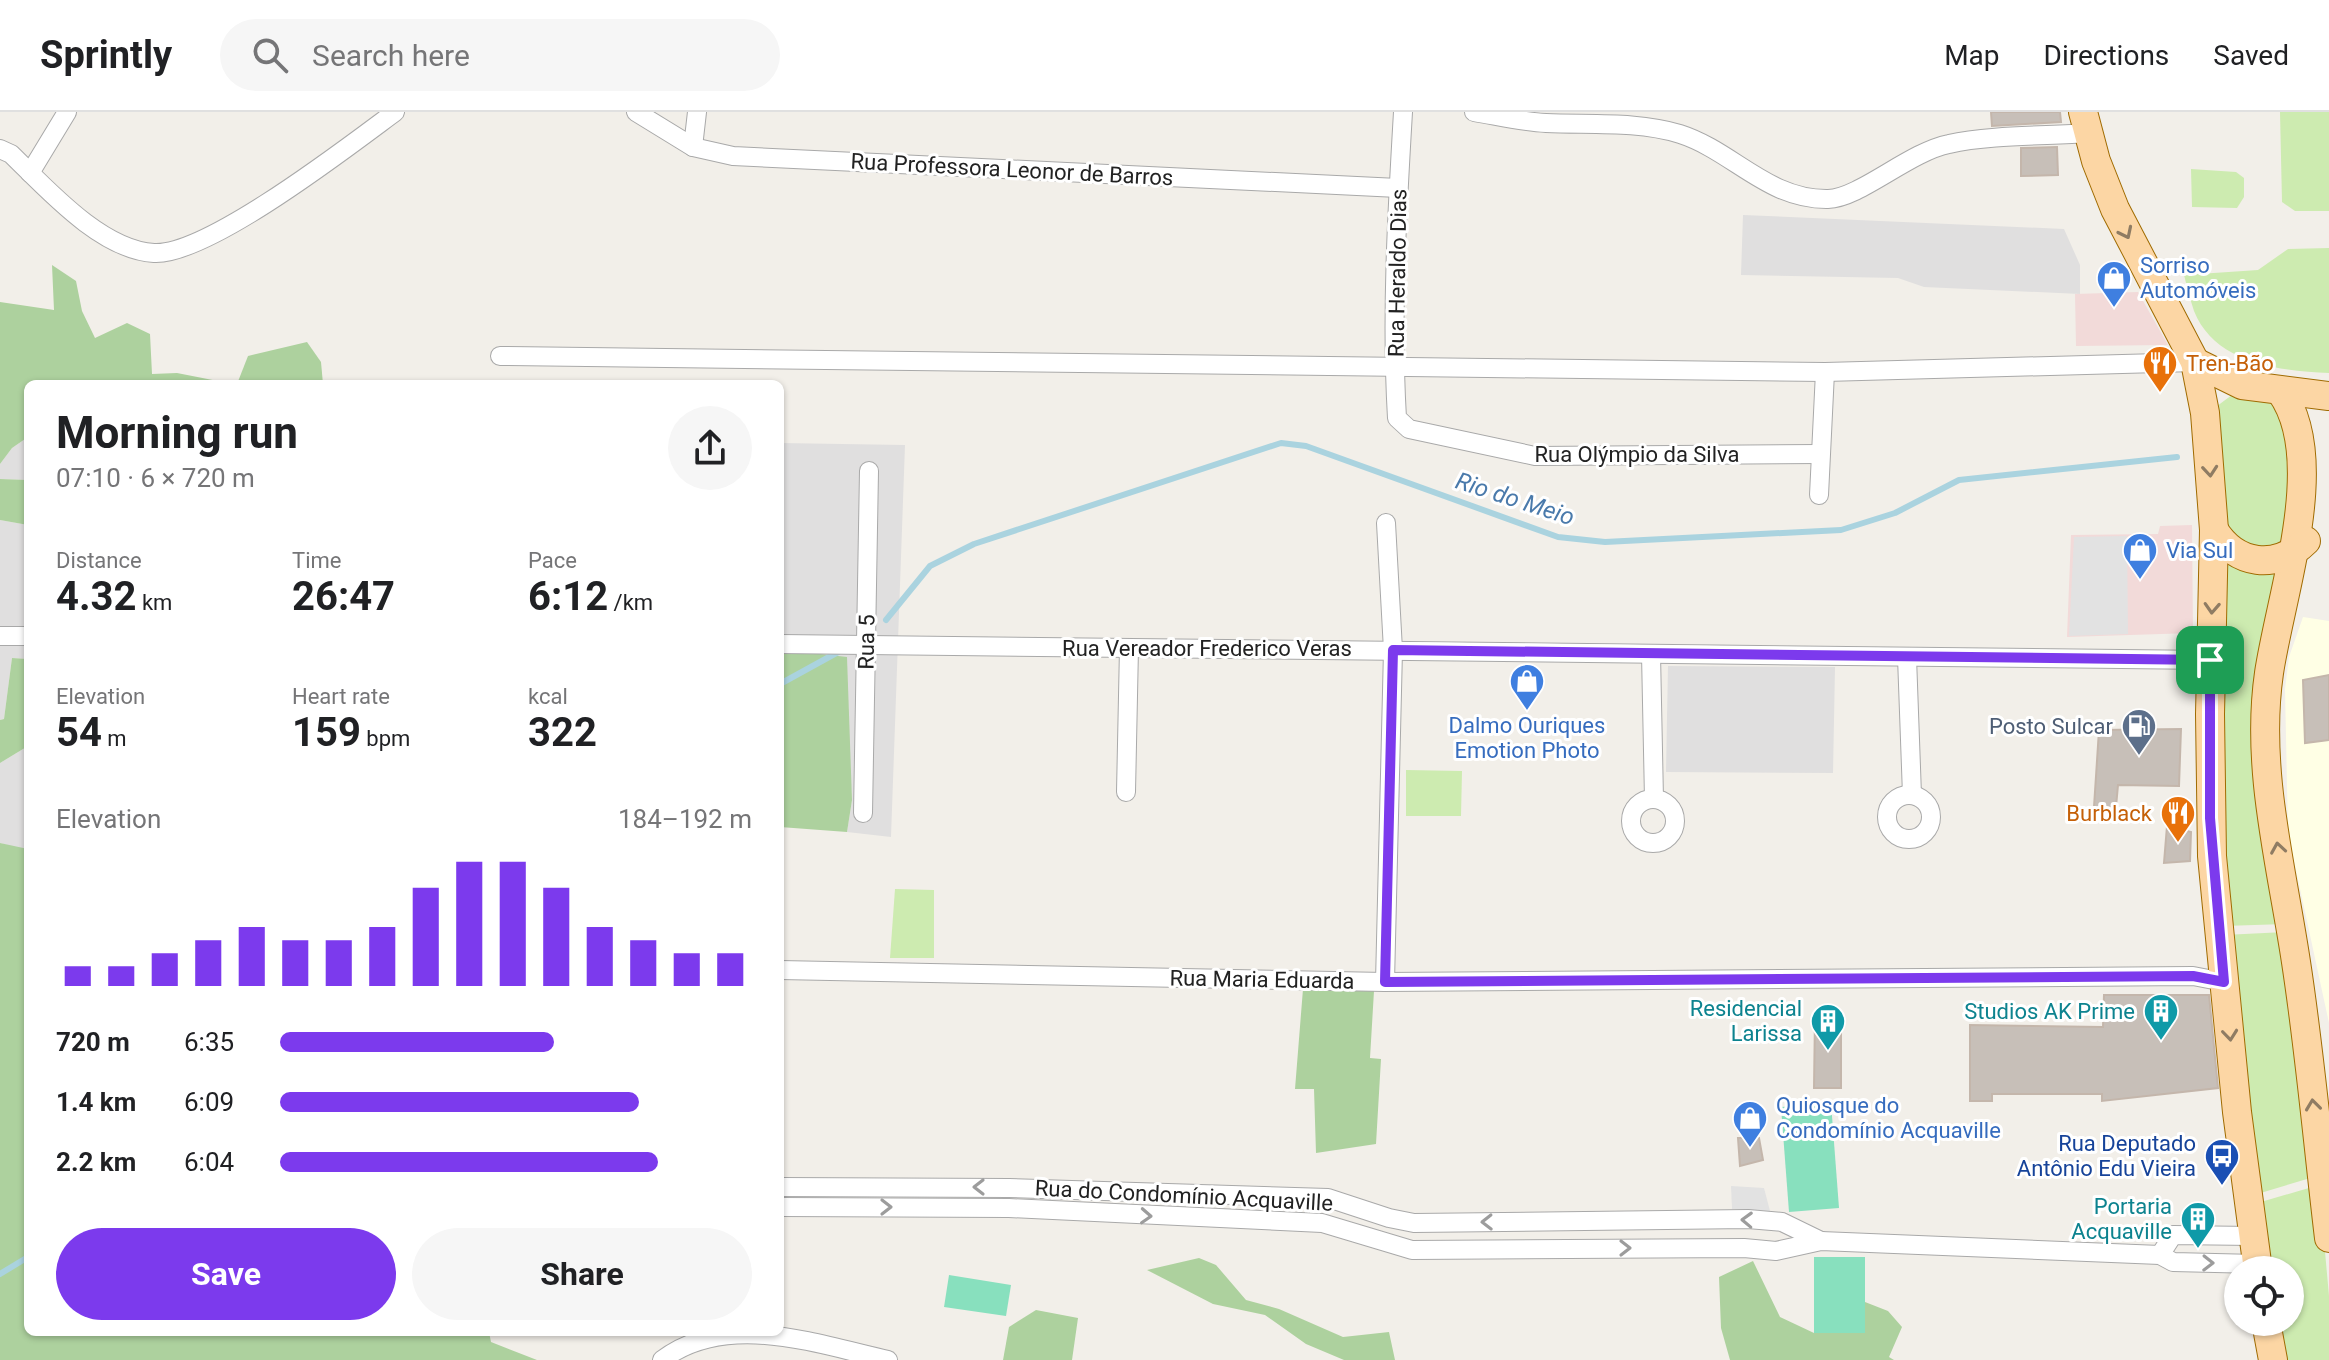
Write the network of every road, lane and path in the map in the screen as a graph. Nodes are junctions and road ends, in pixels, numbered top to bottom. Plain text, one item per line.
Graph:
1 (67, 112) edge
2 (395, 112) edge
3 (636, 112) edge
4 (697, 112) edge
5 (1403, 112) edge
6 (1474, 112) edge
7 (2086, 122) edge
8 (693, 147) junction
9 (0, 149) edge
10 (30, 173) junction
11 (1398, 188) junction
12 (500, 356) dead end
13 (2195, 362) junction
14 (1395, 367) junction
15 (1825, 372) junction
16 (2242, 385) junction
17 (2281, 392) junction
18 (2329, 396) edge
19 (2205, 413) junction
20 (1409, 429) joint
21 (2320, 431) edge
22 (1820, 454) junction
23 (869, 471) dead end
24 (1819, 495) dead end
25 (1386, 523) dead end
26 (2214, 530) junction
27 (2306, 541) junction
28 (0, 636) edge
29 (24, 636) edge
30 (784, 644) edge
31 (865, 645) junction
32 (1129, 648) junction
33 (1393, 650) junction
34 (1651, 654) junction
35 (1907, 657) junction
36 (2210, 660) junction
37 (1126, 792) dead end
38 (1912, 795) dead end
39 (1654, 799) dead end
40 (863, 813) dead end
41 (784, 970) edge
42 (1385, 982) junction
43 (2224, 982) junction
44 (784, 1187) edge
45 (846, 1187) junction
46 (1009, 1188) junction
47 (1208, 1194) junction
48 (784, 1207) edge
49 (845, 1207) junction
50 (1009, 1208) junction
51 (1208, 1219) junction
52 (1570, 1221) junction
53 (1414, 1223) junction
54 (2253, 1236) junction
55 (2329, 1238) edge
56 (1821, 1241) junction
57 (1571, 1248) junction
58 (1412, 1250) junction
59 (2160, 1255) junction
60 (2256, 1256) edge
61 (2224, 1265) edge
62 (722, 1336) edge
63 (766, 1336) edge
64 (2269, 1336) edge
65 (662, 1360) edge
66 (888, 1360) edge
67 (2273, 1360) edge

1 - 10 street
2 - 10 street
3 - 8 street, Rua Professora Leonor de Barros
4 - 8 street
5 - 11 street, Rua Heraldo Dias
6 - 7 street
7 -> 13 main road
8 - 11 street, Rua Professora Leonor de Barros
9 - 10 street
11 - 14 street, Rua Heraldo Dias
12 - 14 street
13 - 15 street
13 - 16 main road
13 - 19 main road
14 - 15 street
14 - 20 street, Rua Heraldo Dias
15 - 22 street
16 - 17 main road
16 - 19 main road
17 - 18 main road
17 - 21 main road
19 -> 26 main road
20 - 22 street, Rua Olýmpio da Silva
21 - 27 main road
22 - 24 street
23 - 31 street, Rua 5
25 - 33 street
26 - 27 main road
26 -> 36 main road
55 -> 27 main road
28 - 29 street
30 - 31 street, Rua Vereador Frederico Veras
31 - 32 street, Rua Vereador Frederico Veras
31 - 40 street, Rua 5
32 - 33 street, Rua Vereador Frederico Veras
32 - 37 street
33 - 34 street, Rua Vereador Frederico Veras
33 - 42 street
34 - 35 street, Rua Vereador Frederico Veras
34 - 39 street
35 - 36 street, Rua Vereador Frederico Veras
35 - 38 street
36 - 43 main road
41 - 42 street, Rua Maria Eduarda
42 - 43 street, Rua Maria Eduarda
43 -> 54 main road
44 - 45 street, Rua do Condomínio Acquaville
46 -> 45 street, Rua do Condomínio Acquaville
45 - 49 street
46 - 47 street, Rua do Condomínio Acquaville
46 - 50 street
47 - 51 street
47 - 53 street, Rua do Condomínio Acquaville
48 - 49 street, Rua do Condomínio Acquaville
49 -> 50 street, Rua do Condomínio Acquaville
50 -> 51 street, Rua do Condomínio Acquaville
51 - 58 street, Rua do Condomínio Acquaville
52 -> 53 street, Rua do Condomínio Acquaville
56 -> 52 street, Rua do Condomínio Acquaville
52 - 57 street
53 - 58 street
54 - 59 street
54 - 60 main road
57 -> 56 street, Rua do Condomínio Acquaville
56 - 59 street, Rua do Condomínio Acquaville
57 - 58 street, Rua do Condomínio Acquaville
59 -> 61 street, Rua do Condomínio Acquaville
62 - 65 street
63 - 66 street
64 - 67 main road

